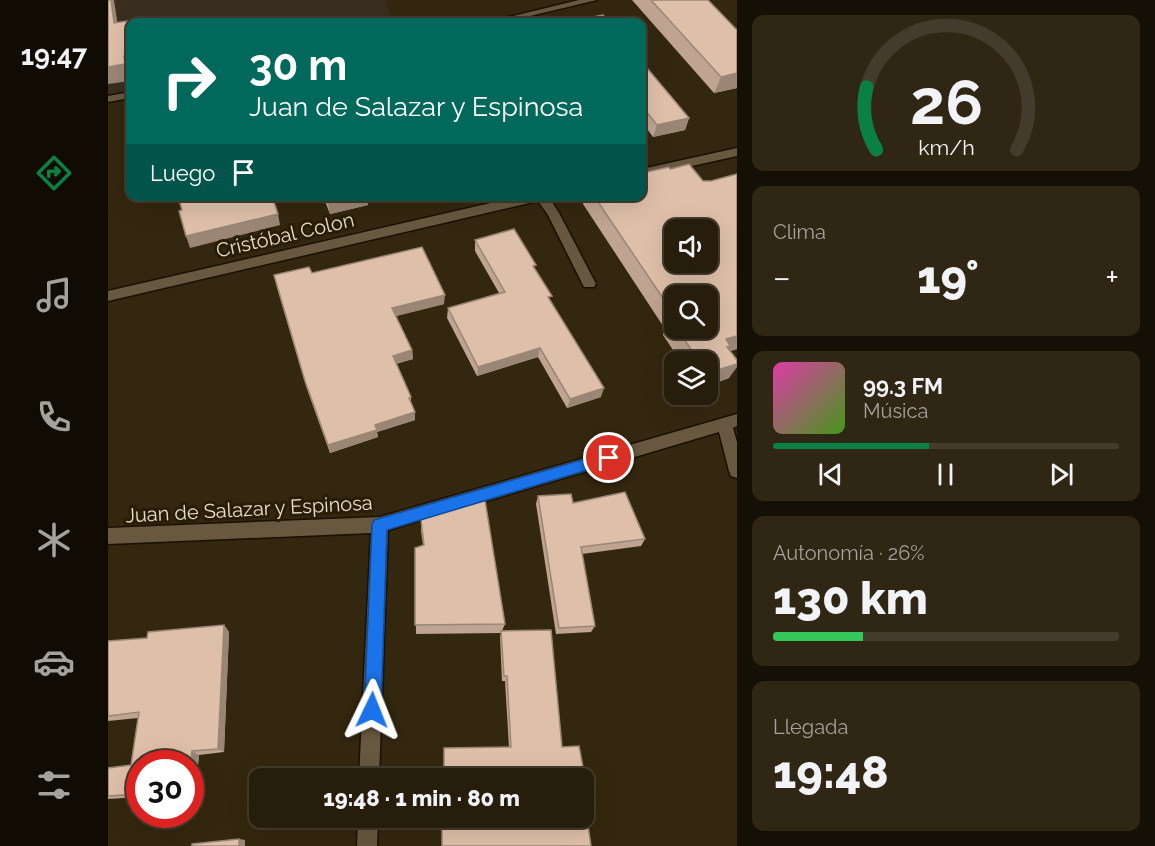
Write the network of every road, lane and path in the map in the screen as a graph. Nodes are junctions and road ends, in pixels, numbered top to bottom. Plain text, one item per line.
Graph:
1 (592, 0) edge
2 (512, 18) edge
3 (126, 96) edge
4 (108, 99) edge
5 (736, 152) edge
6 (646, 172) edge
7 (519, 201) edge
8 (545, 201) edge
9 (589, 284) dead end
10 (108, 296) edge
11 (730, 422) edge
12 (736, 471) edge
13 (380, 525) junction
14 (108, 536) edge
15 (369, 768) edge
16 (368, 828) edge
17 (367, 846) edge

1 - 2 street
3 - 4 street
5 - 6 street
7 - 10 street, Cristóbal Colon
8 - 9 street
11 - 12 street
11 - 13 street, Juan de Salazar y Espinosa
13 - 14 street, Juan de Salazar y Espinosa
13 - 15 street
16 - 17 street

